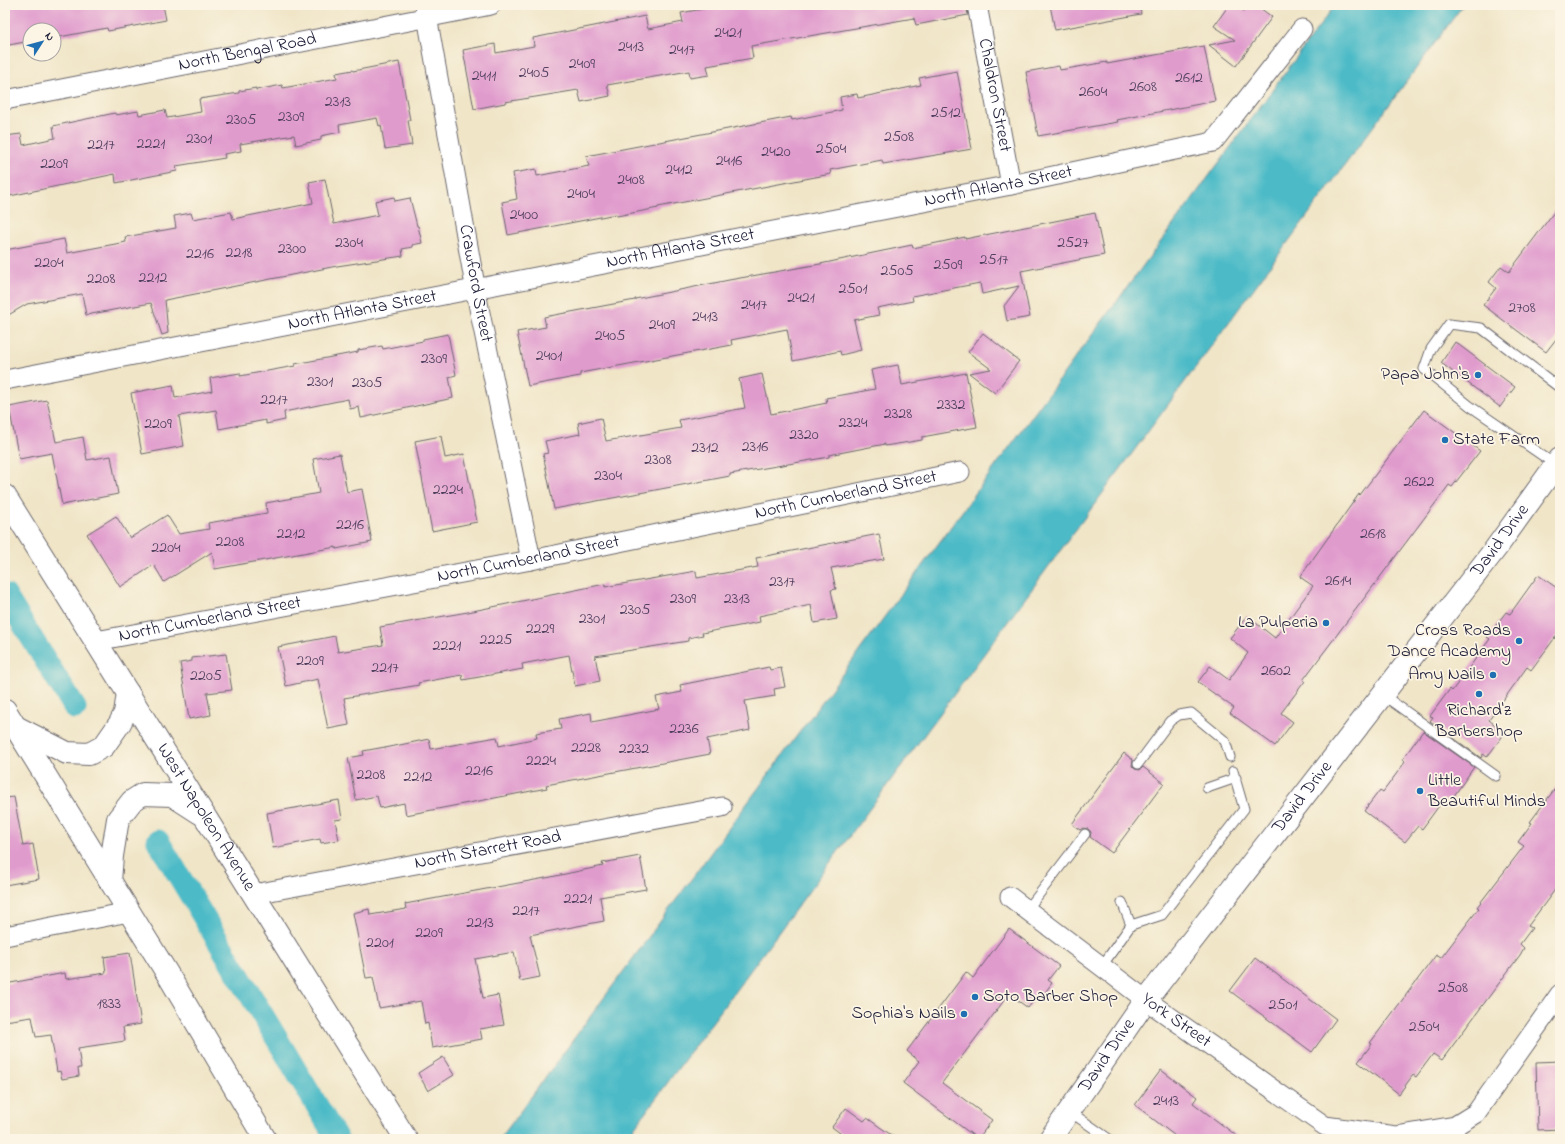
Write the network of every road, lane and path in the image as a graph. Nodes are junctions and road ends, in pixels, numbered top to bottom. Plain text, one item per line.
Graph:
1 (491, 5) edge
2 (978, 5) edge
3 (426, 11) edge
4 (1302, 29) dead end
5 (5, 100) edge
6 (1011, 185) junction
7 (476, 288) junction
8 (5, 380) edge
9 (1560, 388) edge
10 (1558, 462) edge
11 (960, 472) dead end
12 (5, 496) edge
13 (531, 560) junction
14 (96, 641) junction
15 (128, 693) junction
16 (1383, 695) junction
17 (10, 719) edge
18 (1230, 757) dead end
19 (1138, 764) dead end
20 (1496, 776) dead end
21 (1207, 788) dead end
22 (722, 807) dead end
23 (205, 815) junction
24 (1085, 834) dead end
25 (110, 880) junction
26 (254, 894) junction
27 (1010, 897) dead end
28 (1122, 902) dead end
29 (1027, 910) junction
30 (130, 912) junction
31 (1131, 925) junction
32 (5, 936) edge
33 (1102, 966) junction
34 (1560, 994) edge
35 (1146, 1000) junction
36 (1552, 1018) edge
37 (1069, 1111) junction
38 (264, 1139) edge
39 (406, 1139) edge
40 (1050, 1139) edge
41 (1109, 1139) edge

1 - 3 street, North Bengal Road
2 - 6 street, Chaldron Street
3 - 5 street, North Bengal Road
3 - 7 street, Crawford Street
4 - 6 street, North Atlanta Street
6 - 7 street, North Atlanta Street
7 - 8 street, North Atlanta Street
7 - 13 street, Crawford Street
9 - 10 lane
10 - 16 main road, David Drive
11 - 13 street, North Cumberland Street
12 - 14 main road, West Napoleon Avenue
13 - 14 street, North Cumberland Street
14 - 15 main road, West Napoleon Avenue
15 - 17 main road
15 - 23 main road, West Napoleon Avenue
16 - 20 lane
16 - 35 main road, David Drive
17 - 25 main road
18 - 19 lane
21 - 31 lane
22 - 26 street, North Starrett Road
23 - 25 main road
23 - 26 main road, West Napoleon Avenue
24 - 29 lane
25 - 30 main road
26 - 39 main road, West Napoleon Avenue
27 - 29 street, York Street
28 - 31 lane
29 - 33 street, York Street
30 - 32 street
30 - 38 main road
31 - 33 lane
33 - 35 street, York Street
34 - 36 street
35 - 36 street, York Street
35 - 37 main road, David Drive
37 - 40 main road, David Drive
37 - 41 lane

